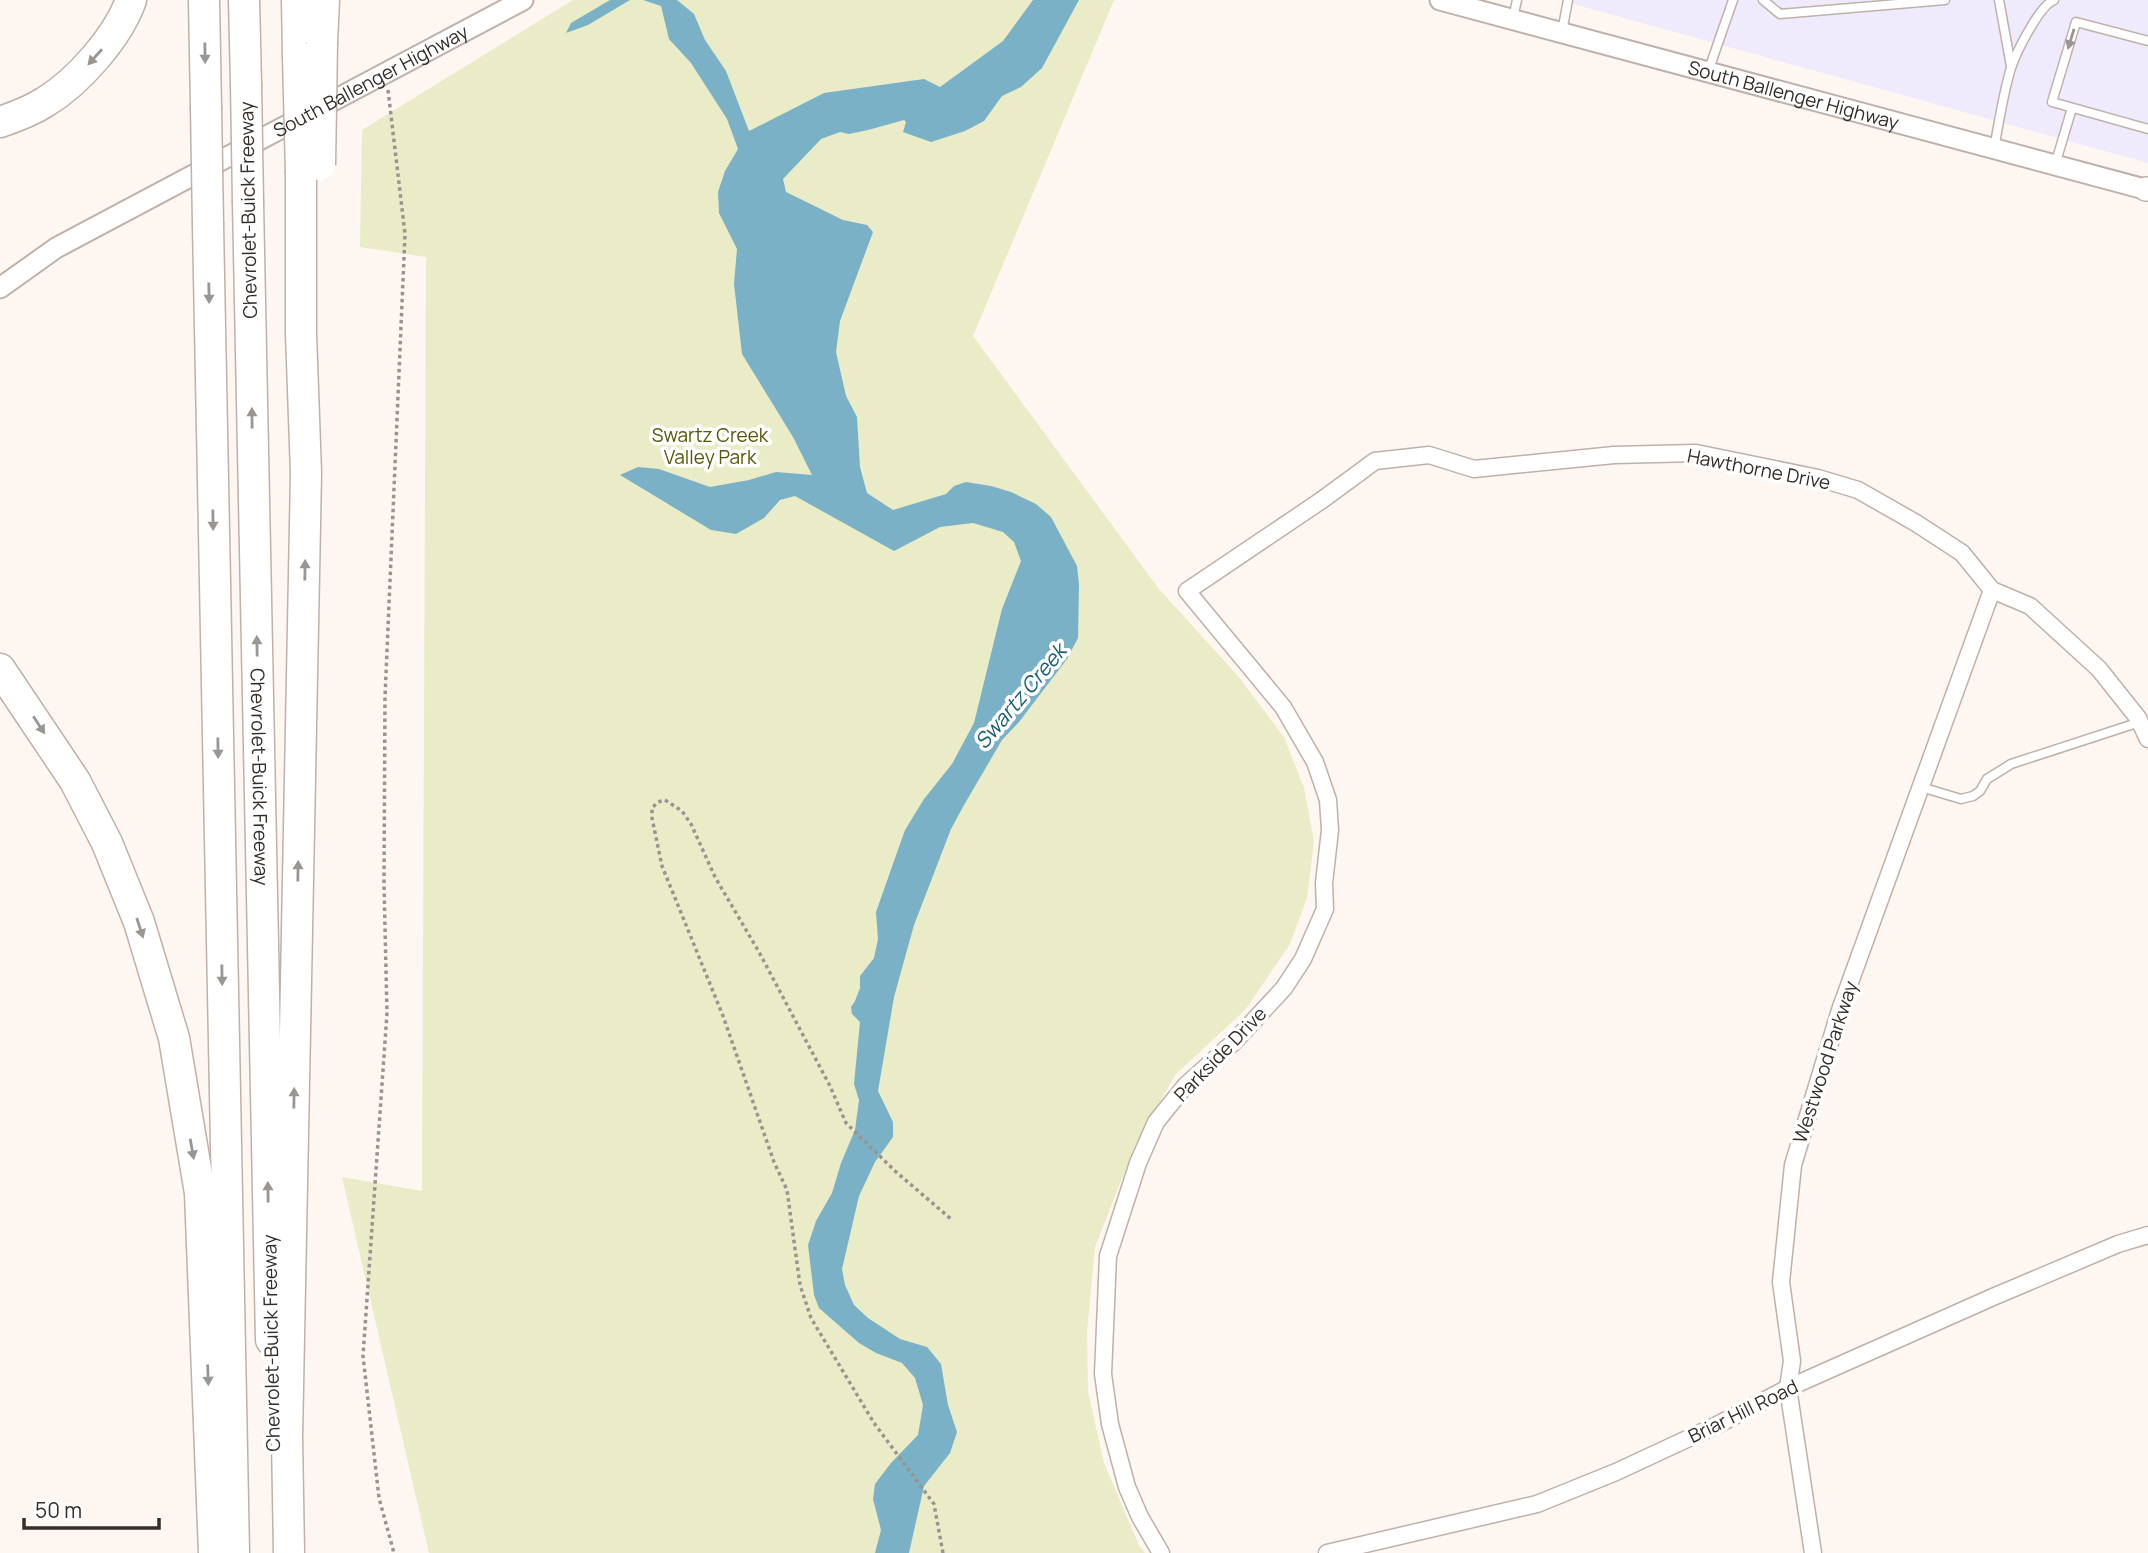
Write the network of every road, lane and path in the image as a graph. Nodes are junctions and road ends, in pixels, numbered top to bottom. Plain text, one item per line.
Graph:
1 (131, 0) edge
2 (204, 0) edge
3 (244, 0) edge
4 (297, 0) edge
5 (324, 0) edge
6 (523, 0) edge
7 (1440, 0) edge
8 (1517, 0) edge
9 (1568, 0) edge
10 (1733, 0) edge
11 (1763, 0) edge
12 (1945, 0) edge
13 (1999, 0) edge
14 (2050, 1) edge
15 (1513, 19) junction
16 (1562, 33) junction
17 (2148, 41) edge
18 (310, 49) junction
19 (2011, 67) junction
20 (386, 72) junction
21 (1708, 72) junction
22 (2072, 108) junction
23 (0, 122) edge
24 (2148, 129) edge
25 (1994, 149) junction
26 (2055, 165) junction
27 (2147, 189) edge
28 (0, 288) edge
29 (1992, 590) junction
30 (1187, 591) joint
31 (0, 669) edge
32 (2140, 722) junction
33 (2148, 739) edge
34 (1921, 787) junction
35 (951, 1219) dead end
36 (2148, 1235) edge
37 (1788, 1388) junction
38 (214, 1553) edge
39 (234, 1553) edge
40 (276, 1553) edge
41 (289, 1553) edge
42 (394, 1553) edge
43 (943, 1553) edge
44 (1161, 1553) edge
45 (1327, 1553) edge
46 (1813, 1553) edge

1 -> 23 highway
2 -> 39 highway, Chevrolet-Buick Freeway, bridge
40 -> 3 highway, Chevrolet-Buick Freeway, bridge
4 - 18 highway
5 - 18 highway
6 - 20 street, South Ballenger Highway
7 - 15 street, South Ballenger Highway
8 - 15 lane
9 - 16 lane
10 - 21 lane
11 - 12 lane
13 - 19 lane
14 - 19 lane
15 - 16 street, South Ballenger Highway
16 - 21 street, South Ballenger Highway
17 -> 22 lane
41 -> 18 highway, bridge
19 - 25 lane
20 - 28 street, South Ballenger Highway
20 - 42 path
21 - 25 street, South Ballenger Highway
22 - 24 lane
22 - 26 lane
25 - 26 street, South Ballenger Highway
26 - 27 street, South Ballenger Highway
29 - 30 street, Hawthorne Drive
29 - 32 street, Hawthorne Drive
29 - 34 street, Westwood Parkway
30 - 44 street, Parkside Drive
31 -> 38 highway
32 - 33 street, Hawthorne Drive
32 - 34 lane
34 - 37 street, Westwood Parkway
35 - 43 path
36 - 37 street, Briar Hill Road
37 - 45 street, Briar Hill Road
37 - 46 street, Westwood Parkway

